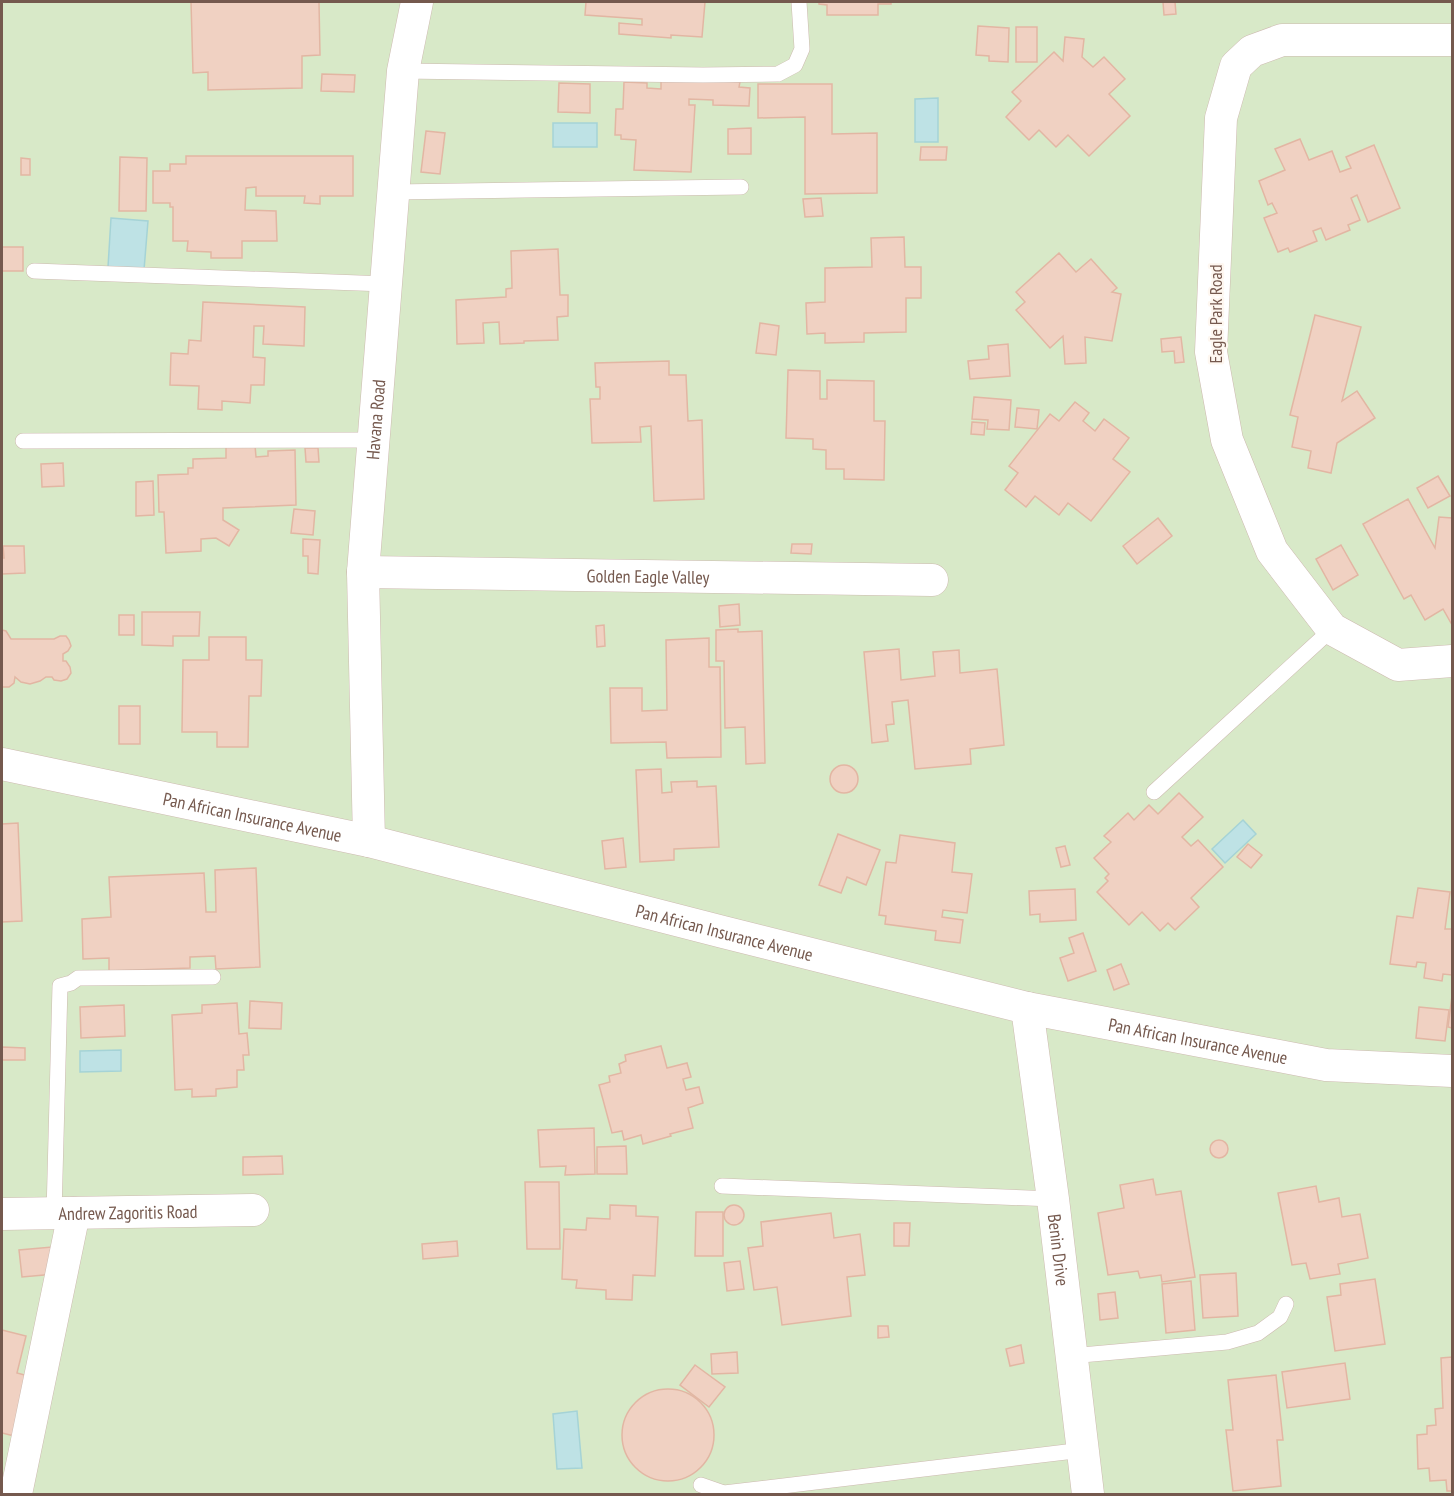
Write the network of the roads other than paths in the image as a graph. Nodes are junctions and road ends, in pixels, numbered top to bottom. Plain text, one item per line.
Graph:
1 (417, 2) edge
2 (799, 2) edge
3 (1452, 39) edge
4 (403, 71) junction
5 (741, 187) dead end
6 (394, 192) junction
7 (34, 271) dead end
8 (386, 284) junction
9 (374, 440) junction
10 (23, 441) dead end
11 (363, 572) junction
12 (932, 580) dead end
13 (1332, 629) junction
14 (1452, 661) edge
15 (2, 764) edge
16 (1154, 792) dead end
17 (369, 840) junction
18 (213, 976) dead end
19 (1027, 1008) junction
20 (1452, 1071) edge
21 (722, 1186) dead end
22 (1053, 1199) junction
23 (253, 1210) dead end
24 (2, 1214) edge
25 (64, 1214) junction
26 (1286, 1304) dead end
27 (1071, 1356) junction
28 (1083, 1450) junction
29 (701, 1485) dead end
30 (16, 1494) edge
31 (1088, 1494) edge

1 - 4 street, Havana Road
2 - 4 lane
3 - 13 street, Eagle Park Road
4 - 6 street, Havana Road
5 - 6 lane
6 - 8 street, Havana Road
7 - 8 lane
8 - 9 street, Havana Road
9 - 10 lane
9 - 11 street, Havana Road
11 - 12 street, Golden Eagle Valley
11 - 17 street, Havana Road
13 - 14 street, Eagle Park Road
13 - 16 lane
15 - 17 street, Pan African Insurance Avenue
17 - 19 street, Pan African Insurance Avenue
18 - 25 lane
19 - 20 street, Pan African Insurance Avenue
19 - 22 street, Benin Drive
21 - 22 lane
22 - 27 street, Benin Drive
23 - 25 street, Andrew Zagoritis Road
24 - 25 street, Andrew Zagoritis Road
25 - 30 street
26 - 27 lane
27 - 28 street, Benin Drive
28 - 29 lane
28 - 31 street, Benin Drive

